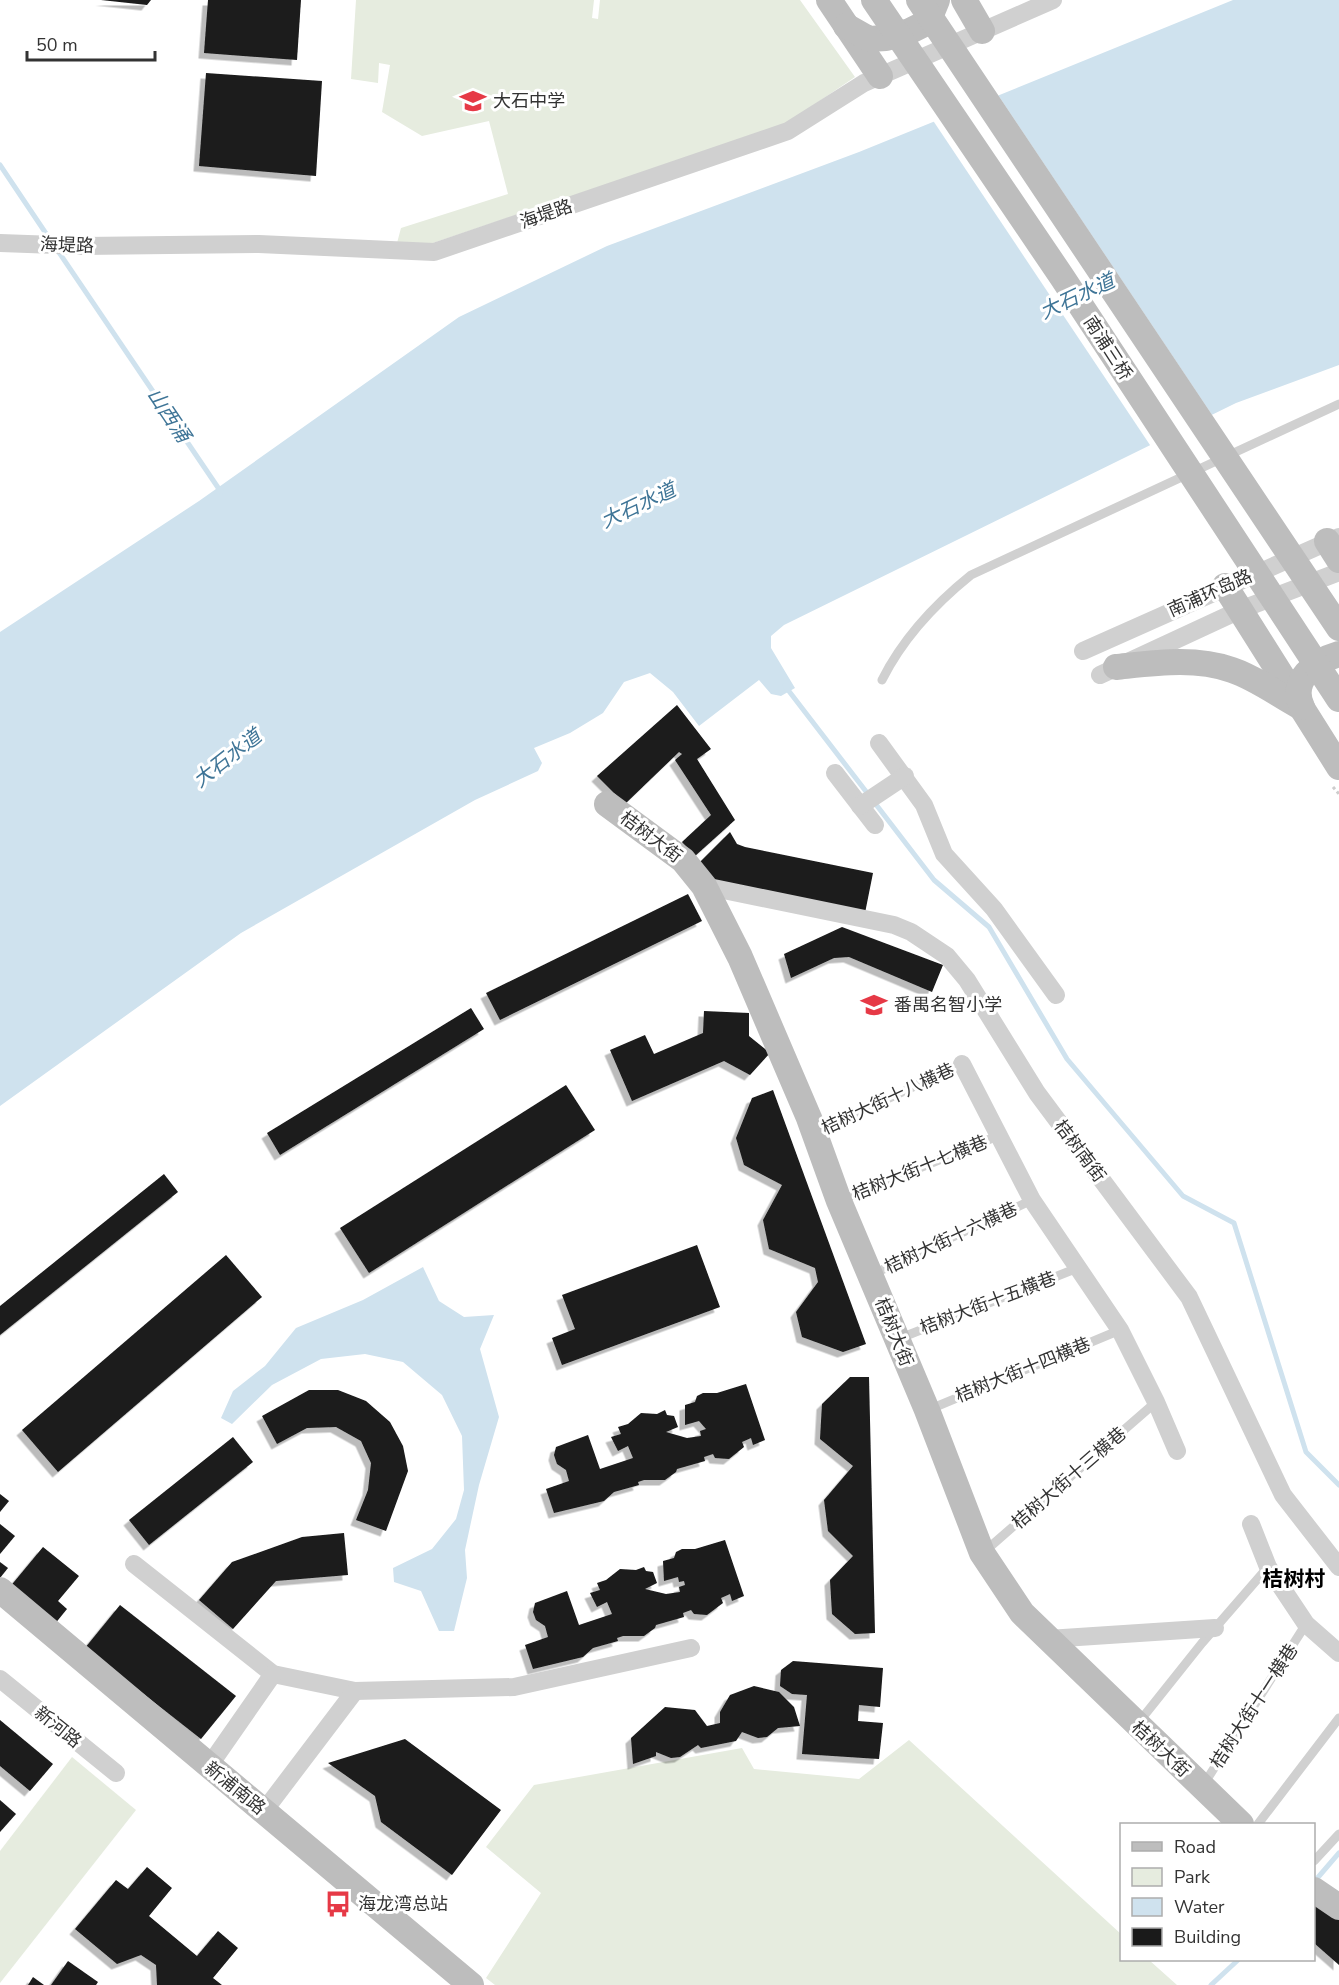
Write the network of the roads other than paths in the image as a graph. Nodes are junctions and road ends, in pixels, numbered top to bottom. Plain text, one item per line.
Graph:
1 (829, 0) edge
2 (874, 0) edge
3 (919, 0) edge
4 (937, 0) edge
5 (964, 0) edge
6 (1053, 0) edge
7 (846, 26) junction
8 (982, 31) junction
9 (880, 76) junction
10 (0, 243) edge
11 (1339, 404) edge
12 (1335, 546) edge
13 (1339, 572) edge
14 (1225, 586) junction
15 (1240, 610) junction
16 (1339, 628) edge
17 (1083, 651) dead end
18 (1339, 654) edge
19 (1108, 671) joint
20 (882, 680) dead end
21 (1339, 699) edge
22 (1302, 707) junction
23 (879, 743) dead end
24 (1339, 767) edge
25 (835, 773) dead end
26 (905, 776) junction
27 (607, 804) dead end
28 (860, 806) junction
29 (875, 825) dead end
30 (704, 886) junction
31 (1056, 995) dead end
32 (962, 1064) joint
33 (815, 1133) junction
34 (1000, 1136) junction
35 (1032, 1200) junction
36 (839, 1201) junction
37 (1080, 1267) junction
38 (871, 1276) junction
39 (1120, 1330) junction
40 (897, 1339) junction
41 (1156, 1402) junction
42 (927, 1410) junction
43 (1177, 1451) dead end
44 (1251, 1524) dead end
45 (982, 1553) junction
46 (134, 1564) dead end
47 (1339, 1567) edge
48 (1268, 1568) junction
49 (0, 1590) edge
50 (1306, 1624) junction
51 (1215, 1628) junction
52 (1048, 1639) junction
53 (691, 1648) dead end
54 (1339, 1653) edge
55 (273, 1674) junction
56 (0, 1680) edge
57 (354, 1691) junction
58 (1339, 1718) edge
59 (1137, 1726) junction
60 (209, 1766) junction
61 (116, 1773) dead end
62 (1202, 1787) junction
63 (264, 1811) junction
64 (1240, 1823) edge
65 (1259, 1823) edge
66 (1339, 1834) edge
67 (1315, 1861) edge
68 (471, 1985) edge

1 - 7 main road
2 - 21 main road, 南浦三桥, bridge
3 - 16 main road, 南浦三桥, bridge
4 - 7 main road
5 - 8 main road
6 - 8 street, 海堤路
7 - 9 main road
8 - 9 street, 海堤路
9 - 10 street, 海堤路
11 - 20 lane
12 - 14 street, 南浦环岛路
13 - 15 street, 南浦环岛路
14 - 15 main road
14 - 17 street, 南浦环岛路
15 - 19 street, 南浦环岛路
15 - 22 main road
18 - 22 main road
19 - 22 main road
22 - 24 main road
23 - 26 street
25 - 28 street
26 - 28 street
26 - 31 street
27 - 30 main road, 桔树大街
28 - 29 street
30 - 33 main road, 桔树大街
30 - 47 street, 桔树南街
32 - 33 lane, 桔树大街十八横巷
32 - 34 street
33 - 36 main road, 桔树大街
34 - 35 street
34 - 36 lane, 桔树大街十七横巷
35 - 37 street
35 - 38 lane, 桔树大街十六横巷
36 - 38 main road, 桔树大街
37 - 39 street
37 - 40 lane, 桔树大街十五横巷
38 - 40 main road, 桔树大街
39 - 41 street
39 - 42 lane, 桔树大街十四横巷
40 - 42 main road, 桔树大街
41 - 43 street
41 - 45 lane, 桔树大街十三横巷
42 - 45 main road, 桔树大街
44 - 48 street
45 - 52 main road, 桔树大街
46 - 55 street
48 - 50 street
48 - 51 lane
49 - 60 main road, 新浦南路
50 - 54 street
50 - 62 lane, 桔树大街十一横巷
51 - 52 street
51 - 59 lane
52 - 59 main road, 桔树大街
53 - 57 street
55 - 57 street
55 - 60 street
56 - 61 street, 新河路
57 - 63 street
58 - 65 lane
59 - 62 main road, 桔树大街
60 - 63 main road, 新浦南路
62 - 64 main road, 桔树大街
63 - 68 main road, 新浦南路
66 - 67 lane

